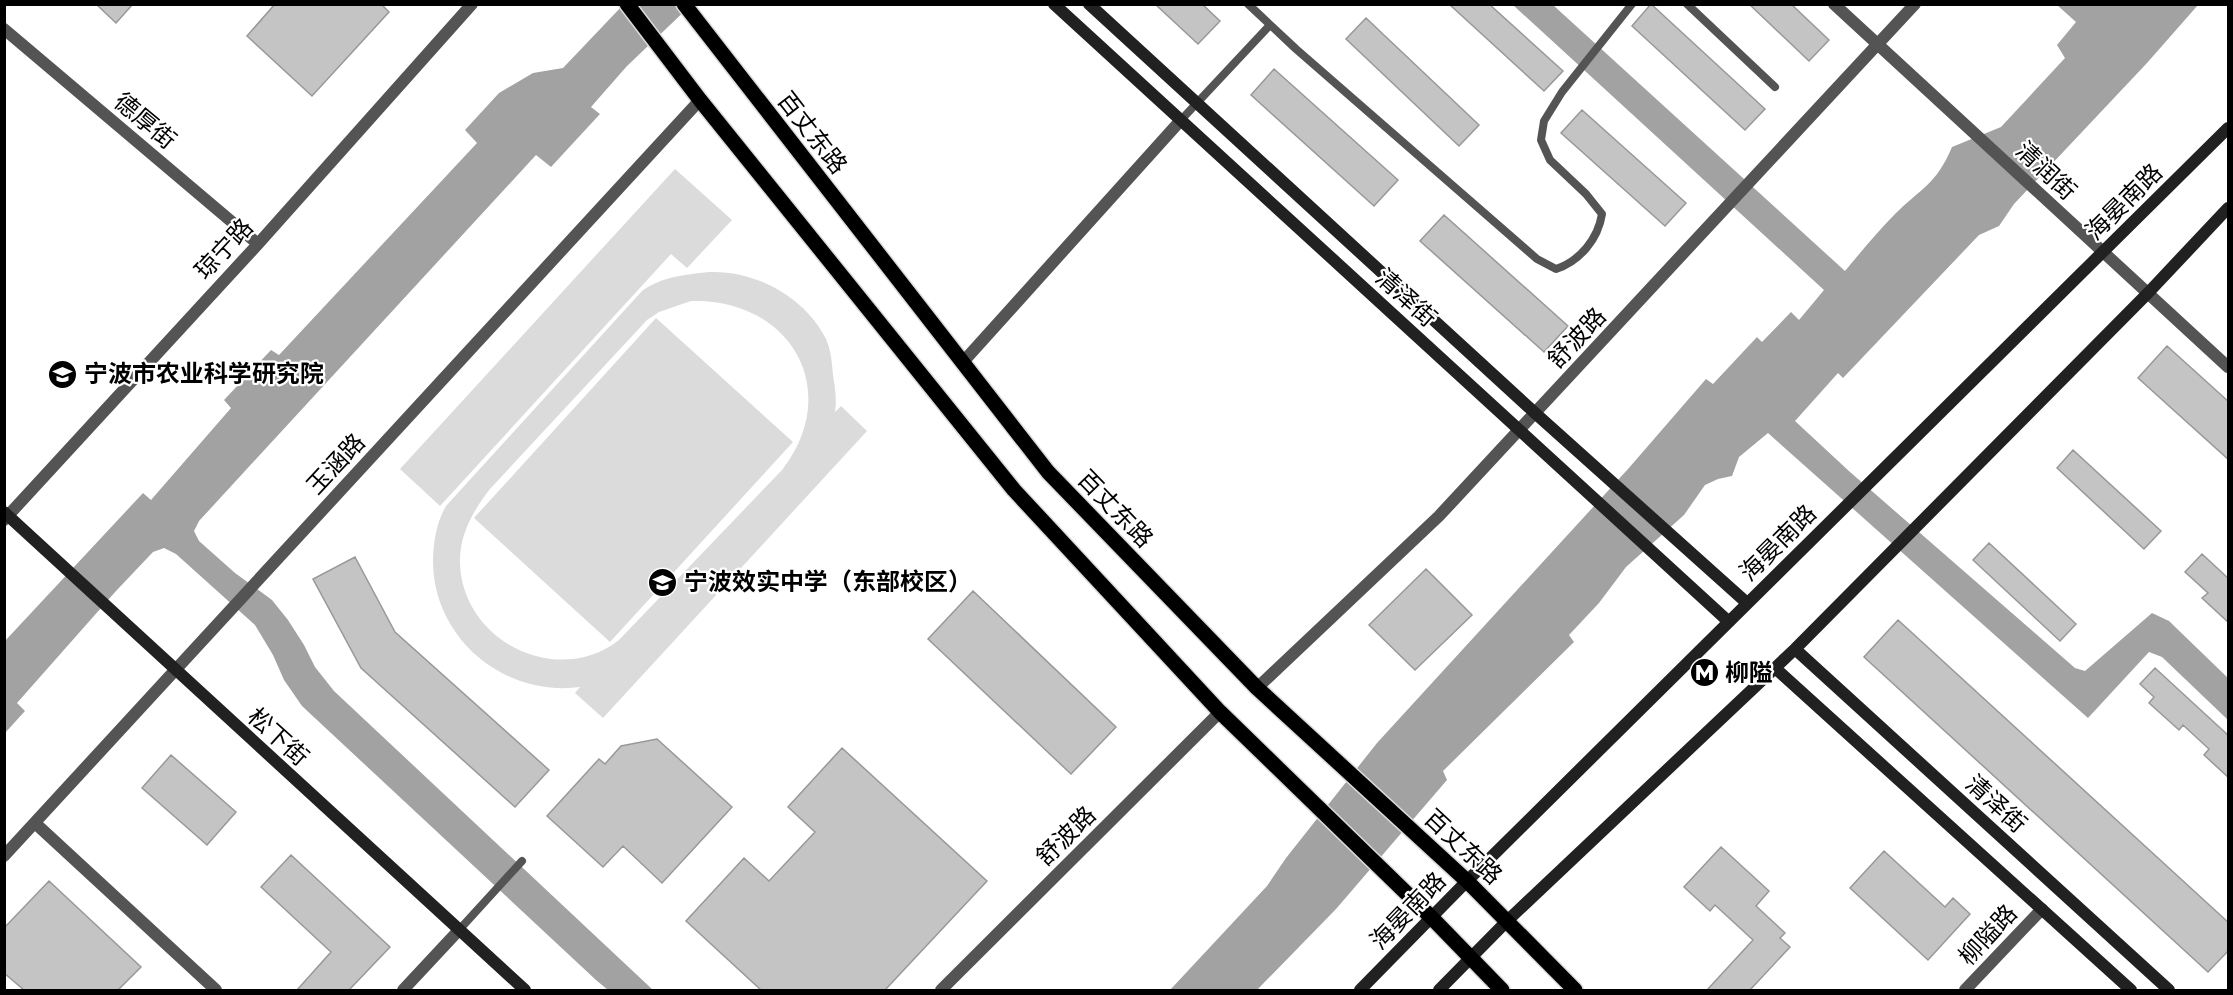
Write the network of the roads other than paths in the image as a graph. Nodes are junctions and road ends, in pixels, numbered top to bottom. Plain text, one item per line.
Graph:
1 (472, 4) edge
2 (627, 4) edge
3 (684, 4) edge
4 (1054, 4) edge
5 (1089, 4) edge
6 (1248, 4) edge
7 (1632, 4) edge
8 (1687, 4) edge
9 (1834, 4) edge
10 (1915, 4) edge
11 (1270, 25) junction
12 (4, 29) edge
13 (1879, 45) junction
14 (1775, 87) dead end
15 (700, 100) junction
16 (1197, 103) junction
17 (1181, 120) junction
18 (2229, 128) edge
19 (2229, 208) edge
20 (258, 244) junction
21 (2103, 252) junction
22 (2148, 293) junction
23 (963, 362) junction
24 (2229, 368) edge
25 (1535, 413) junction
26 (1519, 430) junction
27 (6, 516) edge
28 (1748, 603) junction
29 (1729, 622) junction
30 (1795, 649) junction
31 (1775, 668) junction
32 (174, 670) junction
33 (1257, 688) junction
34 (1220, 712) junction
35 (35, 824) junction
36 (4, 856) edge
37 (522, 861) dead end
38 (1467, 881) junction
39 (2042, 909) junction
40 (1431, 917) junction
41 (1507, 921) junction
42 (459, 930) junction
43 (1470, 959) junction
44 (216, 990) edge
45 (403, 990) edge
46 (525, 990) edge
47 (941, 990) edge
48 (1360, 990) edge
49 (1439, 990) edge
50 (1502, 990) edge
51 (1575, 990) edge
52 (1965, 990) edge
53 (2131, 990) edge
54 (2169, 990) edge

1 - 20 street, 琼宁路
2 - 15 main road
3 - 23 main road, 百丈东路
4 - 17 street, 清泽街
5 - 16 street, 清泽街
6 - 11 lane
7 - 11 lane
8 - 14 lane
9 - 13 street, 清润街
10 - 13 street, 舒波路
11 - 16 lane
12 - 20 street, 德厚街
13 - 21 street, 清润街
13 - 25 street, 舒波路
15 - 32 street, 玉涵路
15 - 34 main road
16 - 17 lane
16 - 25 street, 清泽街
17 - 23 street
17 - 26 street, 清泽街
18 - 21 street, 海晏南路
19 - 22 street
20 - 27 street, 琼宁路
21 - 22 street, 清润街
21 - 28 street, 海晏南路
22 - 24 street, 清润街
22 - 30 street
23 - 33 main road, 百丈东路
25 - 26 street, 舒波路
25 - 28 street, 清泽街
26 - 29 street, 清泽街
26 - 33 street, 舒波路
27 - 32 street, 松下街
28 - 29 street, 海晏南路
29 - 38 street, 海晏南路
30 - 31 street
30 - 54 street, 清泽街
31 - 39 street, 清泽街
31 - 41 street
32 - 35 street, 玉涵路
32 - 42 street, 松下街
33 - 38 main road, 百丈东路
34 - 40 main road
34 - 47 street, 舒波路
35 - 36 street, 玉涵路
35 - 44 street
37 - 42 lane
38 - 40 street, 海晏南路
38 - 41 main road, 百丈东路
39 - 52 street, 柳隘路
39 - 53 street, 清泽街
40 - 43 main road
40 - 48 street, 海晏南路
41 - 43 street
41 - 51 main road, 百丈东路
42 - 45 street
42 - 46 street, 松下街
43 - 49 street
43 - 50 main road

